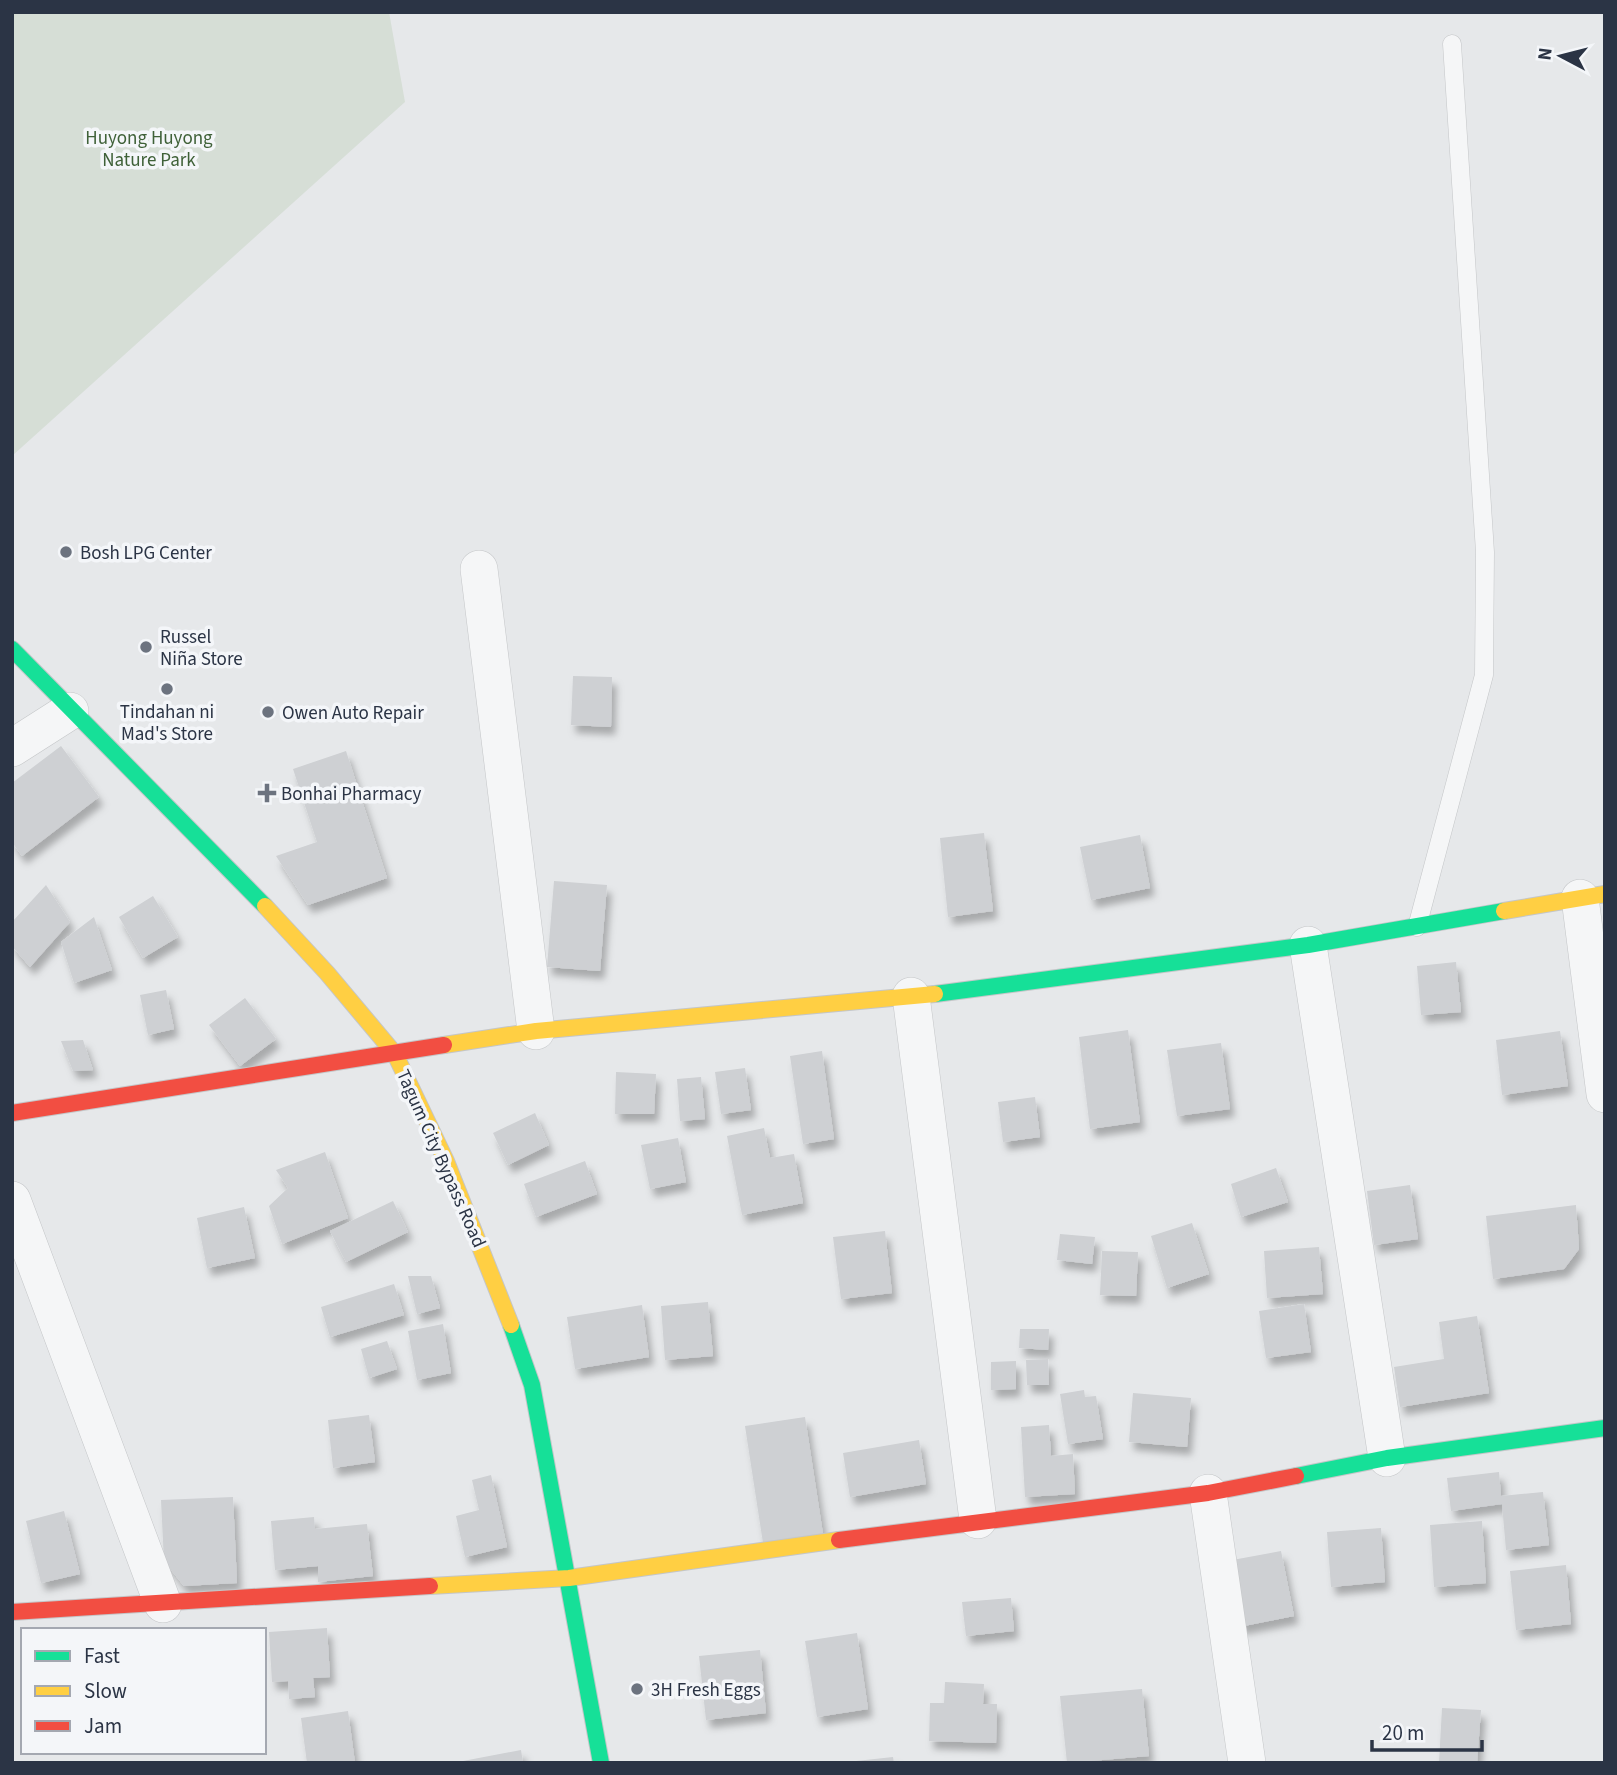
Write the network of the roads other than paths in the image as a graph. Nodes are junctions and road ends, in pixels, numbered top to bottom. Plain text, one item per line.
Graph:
1 (1452, 44) dead end
2 (479, 569) dead end
3 (12, 649) edge
4 (70, 711) junction
5 (12, 748) edge
6 (1592, 896) edge
7 (1417, 927) junction
8 (1308, 945) junction
9 (911, 996) junction
10 (536, 1031) junction
11 (395, 1054) junction
12 (1605, 1094) edge
13 (12, 1113) edge
14 (12, 1200) edge
15 (1605, 1428) edge
16 (1387, 1458) junction
17 (1208, 1493) junction
18 (978, 1520) junction
19 (569, 1577) junction
20 (163, 1604) junction
21 (12, 1612) edge
22 (601, 1763) edge
23 (1247, 1763) edge

1 - 7 lane
2 - 10 street
3 - 4 street, Tagum City Bypass Road
4 - 5 street
4 - 11 street, Tagum City Bypass Road
6 - 7 street
6 - 12 street
7 - 8 street
8 - 9 street
8 - 16 street
9 - 10 street
9 - 18 street
10 - 11 street
11 - 13 street
11 - 19 street, Tagum City Bypass Road
14 - 20 street
15 - 16 street
16 - 17 street
17 - 18 street
17 - 23 street
18 - 19 street
19 - 20 street
19 - 22 street, Tagum City Bypass Road
20 - 21 street

